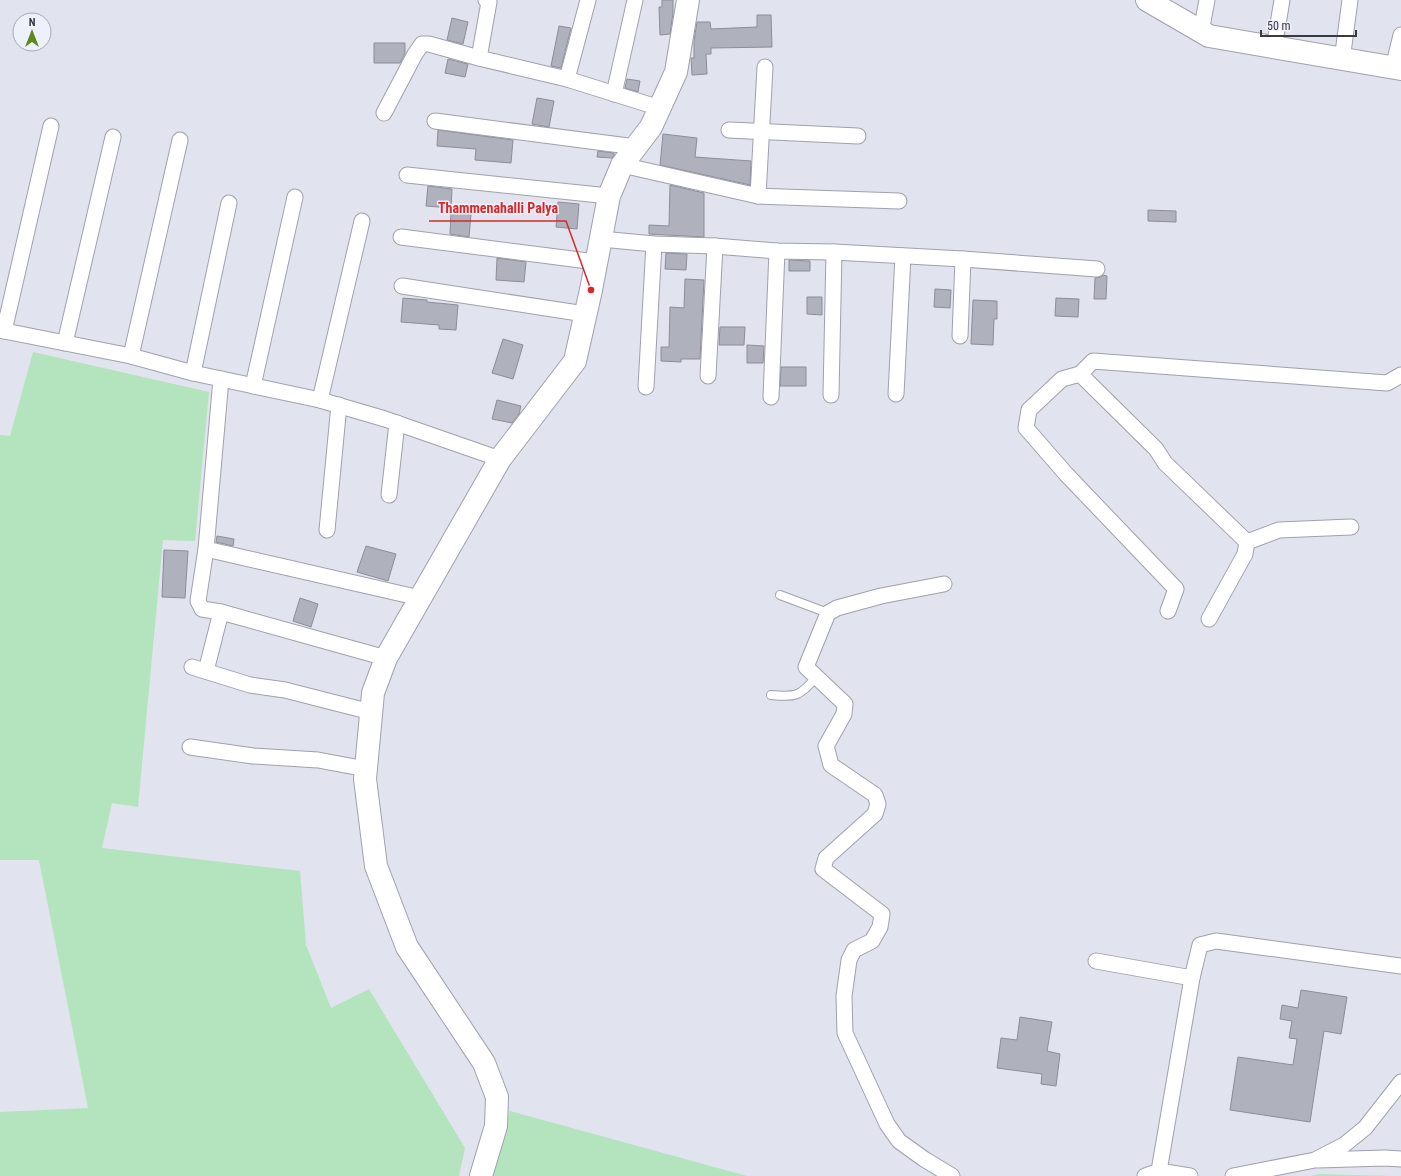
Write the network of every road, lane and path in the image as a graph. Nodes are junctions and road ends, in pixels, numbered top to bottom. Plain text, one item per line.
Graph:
1 (486, 0) edge
2 (588, 0) edge
3 (635, 0) edge
4 (688, 0) edge
5 (1148, 0) edge
6 (1207, 0) edge
7 (1282, 0) edge
8 (1350, 0) edge
9 (1201, 32) junction
10 (1401, 35) edge
11 (1274, 48) junction
12 (479, 58) junction
13 (1342, 60) junction
14 (764, 67) dead end
15 (1397, 69) edge
16 (567, 79) junction
17 (614, 94) junction
18 (660, 108) junction
19 (384, 113) dead end
20 (435, 121) dead end
21 (51, 126) dead end
22 (729, 130) dead end
23 (761, 132) junction
24 (858, 136) dead end
25 (113, 137) dead end
26 (180, 140) dead end
27 (636, 147) junction
28 (622, 165) junction
29 (407, 175) dead end
30 (609, 196) junction
31 (758, 196) junction
32 (295, 197) dead end
33 (899, 201) dead end
34 (229, 203) dead end
35 (362, 220) dead end
36 (401, 237) dead end
37 (601, 239) junction
38 (654, 244) junction
39 (715, 246) junction
40 (776, 251) junction
41 (834, 252) junction
42 (903, 256) junction
43 (963, 258) junction
44 (596, 262) junction
45 (1097, 269) dead end
46 (402, 286) dead end
47 (586, 314) junction
48 (2, 330) edge
49 (960, 336) dead end
50 (65, 343) junction
51 (131, 356) junction
52 (193, 373) junction
53 (1080, 374) junction
54 (1401, 375) edge
55 (708, 376) dead end
56 (221, 379) junction
57 (253, 386) junction
58 (646, 387) dead end
59 (896, 394) dead end
60 (831, 395) dead end
61 (771, 397) dead end
62 (320, 400) junction
63 (339, 405) junction
64 (397, 423) junction
65 (500, 459) junction
66 (389, 495) dead end
67 (1351, 527) dead end
68 (327, 530) dead end
69 (1247, 542) junction
70 (206, 549) junction
71 (944, 584) dead end
72 (780, 595) dead end
73 (420, 598) junction
74 (1168, 611) dead end
75 (221, 612) junction
76 (828, 613) junction
77 (1209, 619) dead end
78 (386, 658) junction
79 (816, 676) junction
80 (770, 695) dead end
81 (371, 712) junction
82 (190, 747) dead end
83 (366, 769) junction
84 (1096, 961) dead end
85 (1401, 966) edge
86 (1192, 978) junction
87 (1401, 1082) edge
88 (1401, 1159) edge
89 (1315, 1160) junction
90 (1279, 1168) junction
91 (1159, 1171) junction
92 (480, 1176) edge
93 (952, 1176) edge
94 (1145, 1176) edge
95 (1190, 1176) edge
96 (1233, 1176) edge
97 (1262, 1176) edge

1 - 12 street
2 - 16 street
3 - 17 street
4 - 18 street
5 - 9 street
6 - 9 street
7 - 11 street
8 - 13 street
9 - 11 street
10 - 15 street
11 - 13 street
12 - 16 street
12 - 19 street
13 - 15 street
14 - 23 street
16 - 17 street
17 - 18 street
18 - 27 street
20 - 27 street
21 - 48 street
22 - 23 street
23 - 24 street
23 - 31 street
25 - 50 street
26 - 51 street
27 - 28 street
28 - 30 street
28 - 31 street
29 - 30 street
30 - 37 street
31 - 33 street
32 - 57 street
34 - 52 street
35 - 62 street
36 - 44 street
37 - 38 street
37 - 44 street
38 - 39 street
38 - 58 street
39 - 40 street
39 - 55 street
40 - 41 street
40 - 61 street
41 - 42 street
41 - 60 street
42 - 43 street
42 - 59 street
43 - 45 street
43 - 49 street
44 - 47 street
46 - 47 street
47 - 65 street
48 - 50 street
50 - 51 street
51 - 52 street
52 - 56 street
53 - 54 street
53 - 69 street
53 - 74 street
56 - 57 street
56 - 70 street
57 - 62 street
62 - 63 street
63 - 64 street
63 - 68 street
64 - 65 street
64 - 66 street
65 - 73 street
67 - 69 street
69 - 77 street
70 - 73 street
70 - 75 street
71 - 76 street
72 - 76 lane
73 - 78 street
75 - 78 street
75 - 81 street
76 - 79 street
78 - 81 street
79 - 80 lane
79 - 93 street
81 - 83 street
82 - 83 street
83 - 92 street
84 - 86 street
85 - 86 street
86 - 91 street
87 - 89 street
88 - 89 street
89 - 90 street
90 - 96 street
90 - 97 street
91 - 94 street
91 - 95 street

